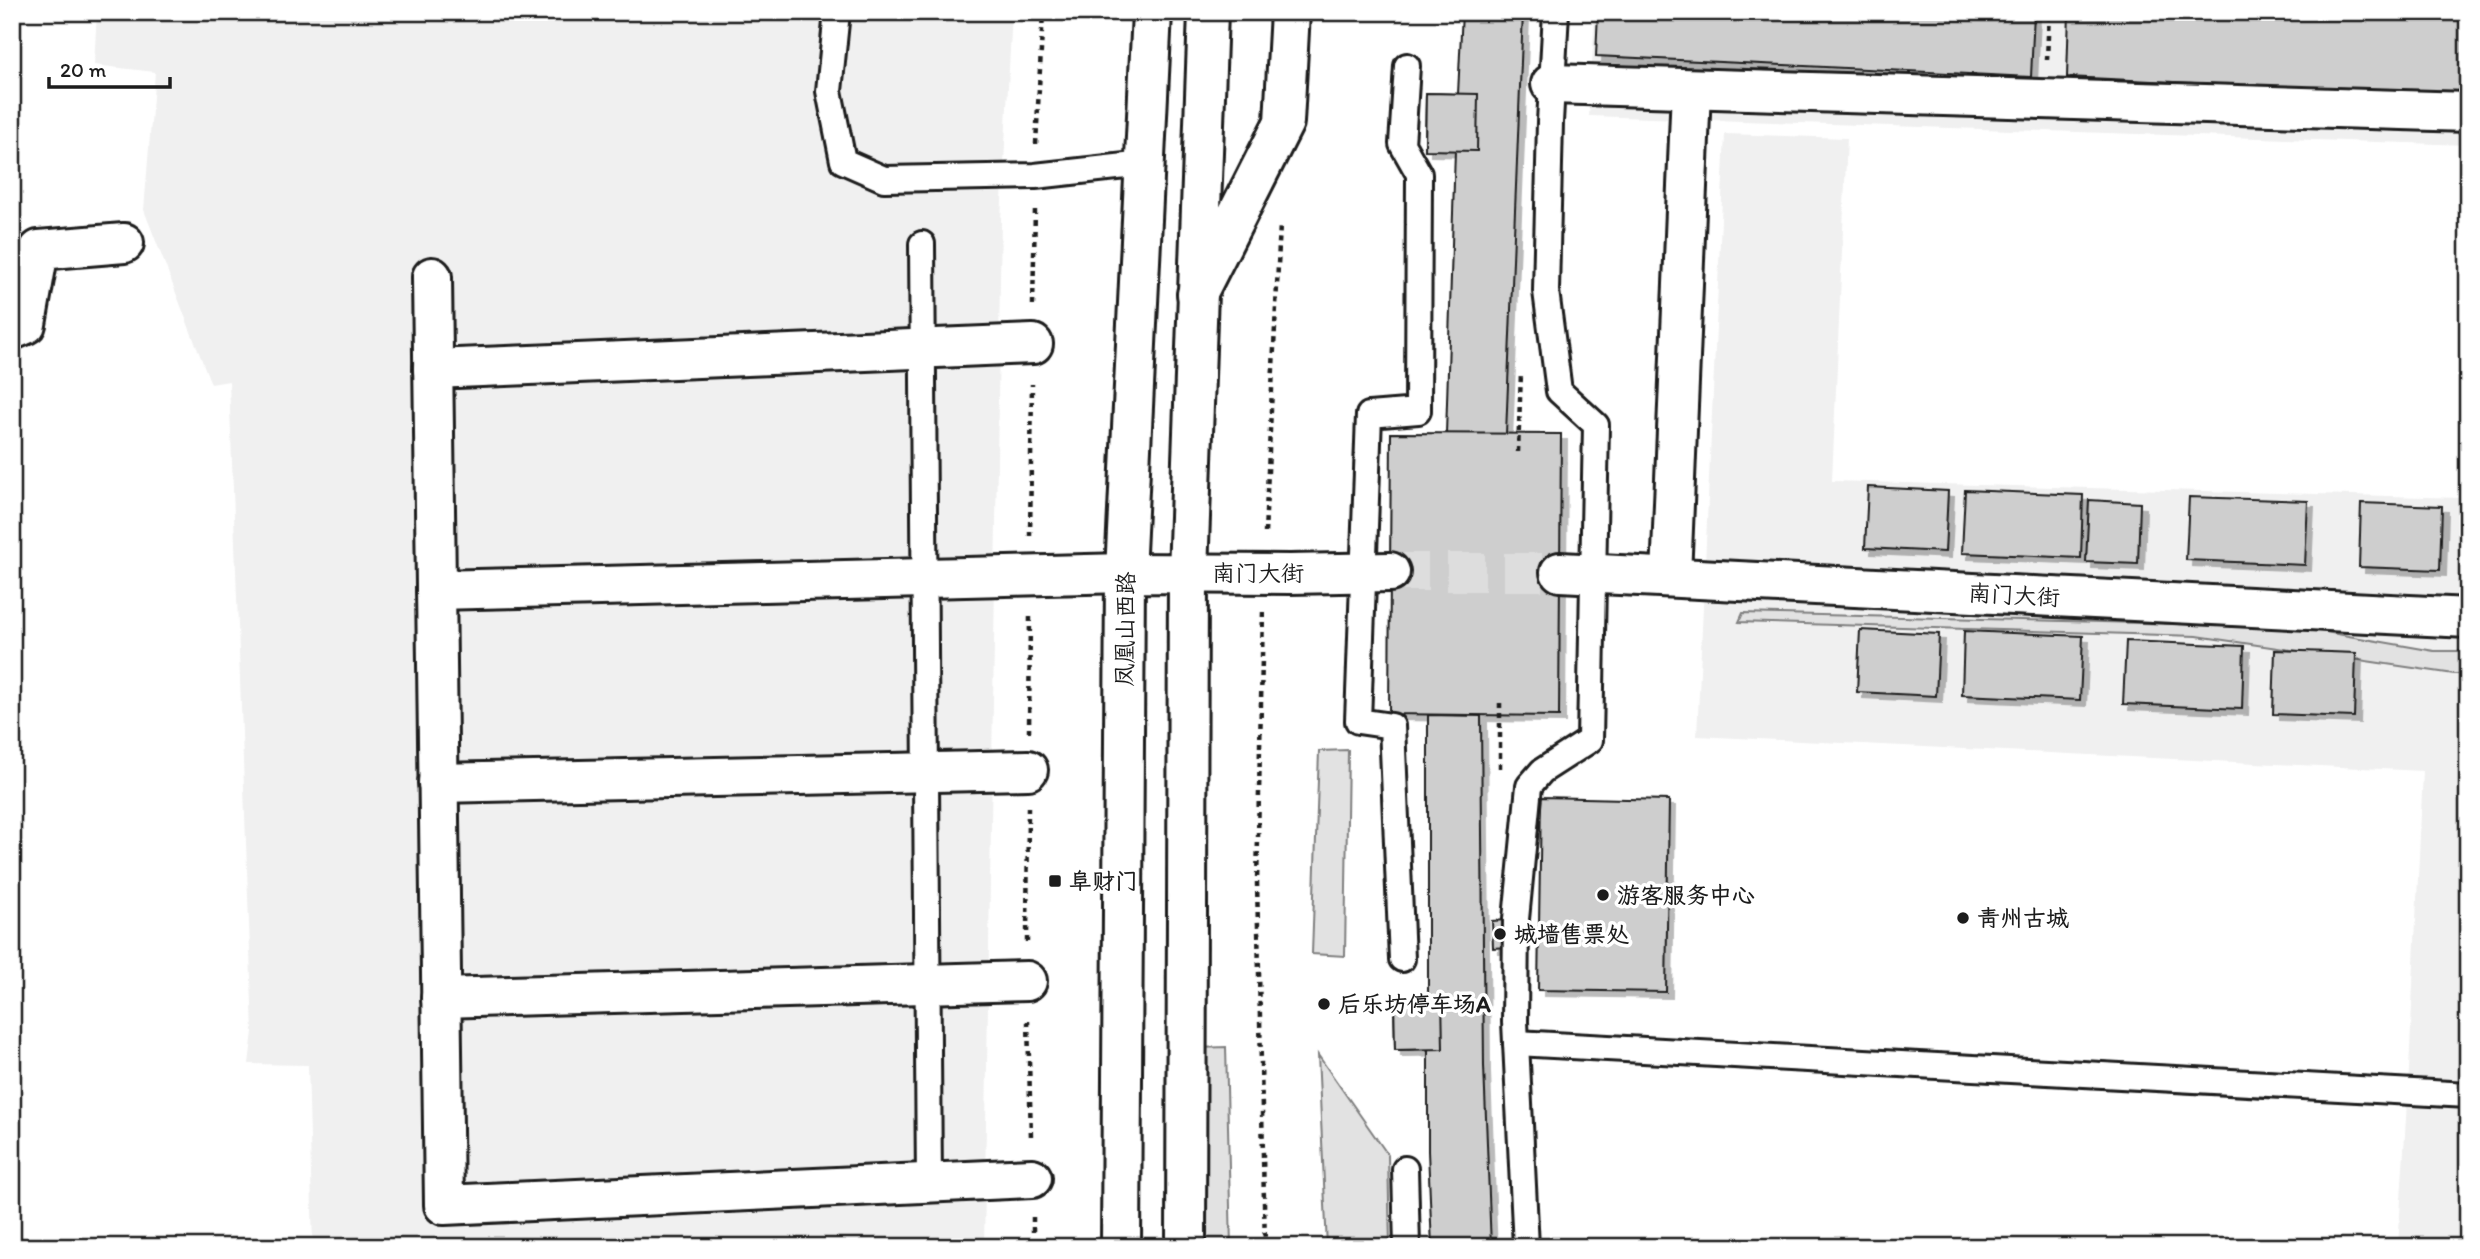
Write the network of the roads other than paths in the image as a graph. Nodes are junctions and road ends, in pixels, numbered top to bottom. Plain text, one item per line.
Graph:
1 (836, 12) edge
2 (1152, 12) edge
3 (1208, 12) edge
4 (1290, 12) edge
5 (1556, 12) edge
6 (1407, 66) dead end
7 (1551, 85) junction
8 (1691, 89) junction
9 (2468, 112) edge
10 (1144, 164) junction
11 (124, 243) dead end
12 (922, 244) dead end
13 (432, 277) dead end
14 (1197, 294) junction
15 (12, 330) edge
16 (1033, 344) road end
17 (923, 348) junction
18 (433, 369) junction
19 (1377, 572) junction
20 (1577, 572) junction
21 (1125, 573) junction
22 (1188, 573) junction
23 (1671, 577) junction
24 (925, 578) junction
25 (436, 590) junction
26 (2468, 618) edge
27 (1028, 770) road end
28 (926, 772) junction
29 (438, 783) junction
30 (1402, 959) dead end
31 (1027, 981) road end
32 (927, 984) junction
33 (441, 998) junction
34 (1516, 1043) junction
35 (2468, 1095) edge
36 (1405, 1169) dead end
37 (1032, 1178) road end
38 (929, 1183) junction
39 (1121, 1247) edge
40 (1186, 1247) edge
41 (1407, 1247) edge
42 (1526, 1247) edge

1 - 10 lane
2 - 10 street, 凤凰山西路
3 - 14 street
4 - 14 street
5 - 7 lane
6 - 19 lane
7 - 8 street
7 - 20 lane
8 - 9 street
8 - 23 street
10 - 21 street, 凤凰山西路
11 - 15 street
12 - 17 lane
13 - 18 street
14 - 22 street
16 - 17 street
17 - 18 street
17 - 24 lane
18 - 25 street
19 - 22 street, 南门大街
19 - 30 lane
20 - 23 street, 南门大街
20 - 34 lane
21 - 22 street, 南门大街
21 - 24 street, 南门大街
21 - 39 street, 凤凰山西路
22 - 40 street
23 - 26 street, 南门大街
24 - 25 street, 南门大街
24 - 28 lane
25 - 29 street
27 - 28 street
28 - 29 street
28 - 32 lane
29 - 33 street
31 - 32 street
32 - 33 street
32 - 38 lane
33 - 38 street
34 - 35 lane
34 - 42 lane
36 - 41 lane
37 - 38 street

